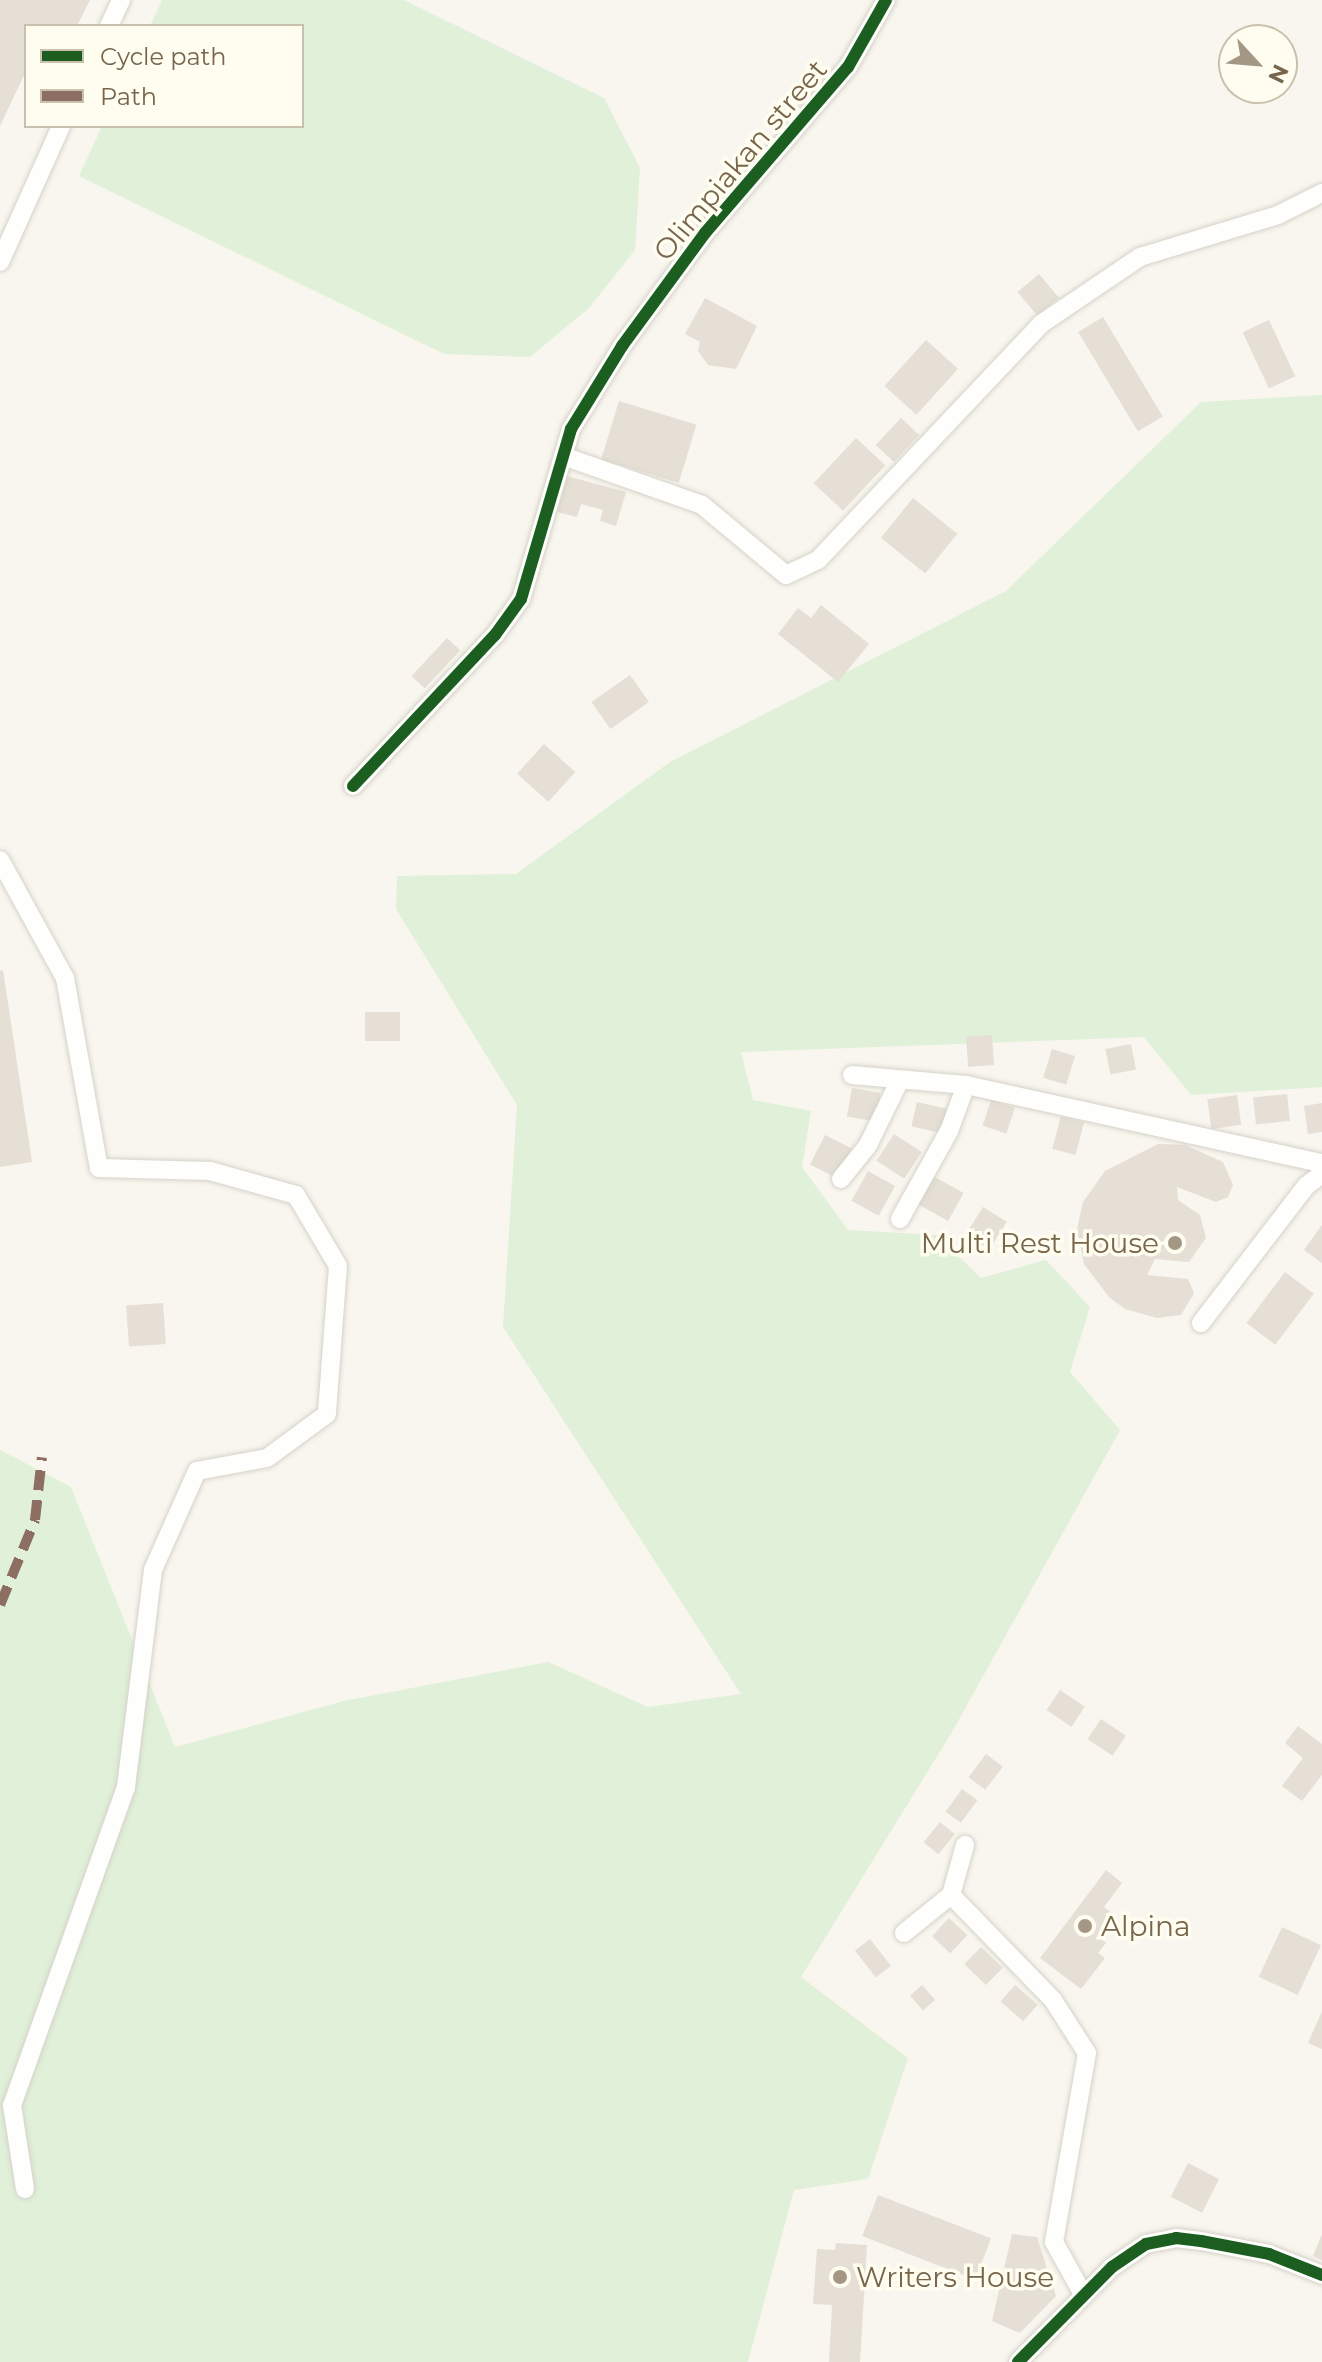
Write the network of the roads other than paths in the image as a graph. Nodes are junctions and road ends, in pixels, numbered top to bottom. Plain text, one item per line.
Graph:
1 (121, 0) edge
2 (886, 0) edge
3 (110, 24) edge
4 (60, 128) edge
5 (1322, 193) edge
6 (0, 262) edge
7 (563, 456) junction
8 (353, 786) dead end
9 (0, 860) edge
10 (852, 1075) dead end
11 (900, 1080) junction
12 (966, 1085) junction
13 (1322, 1163) edge
14 (1322, 1174) edge
15 (841, 1179) dead end
16 (900, 1219) dead end
17 (1201, 1323) dead end
18 (965, 1845) dead end
19 (951, 1895) junction
20 (904, 1933) dead end
21 (25, 2189) dead end
22 (1322, 2275) edge
23 (1083, 2294) junction
24 (1018, 2362) edge

1 - 3 street
2 - 7 street, Olimpiakan street
4 - 6 street
5 - 7 street
7 - 8 street, Olimpiakan street
9 - 21 street
10 - 11 street
11 - 12 street
11 - 15 street
12 - 13 street
12 - 16 street
14 - 17 street
18 - 19 street
19 - 20 street
19 - 23 street
22 - 23 street
23 - 24 street

